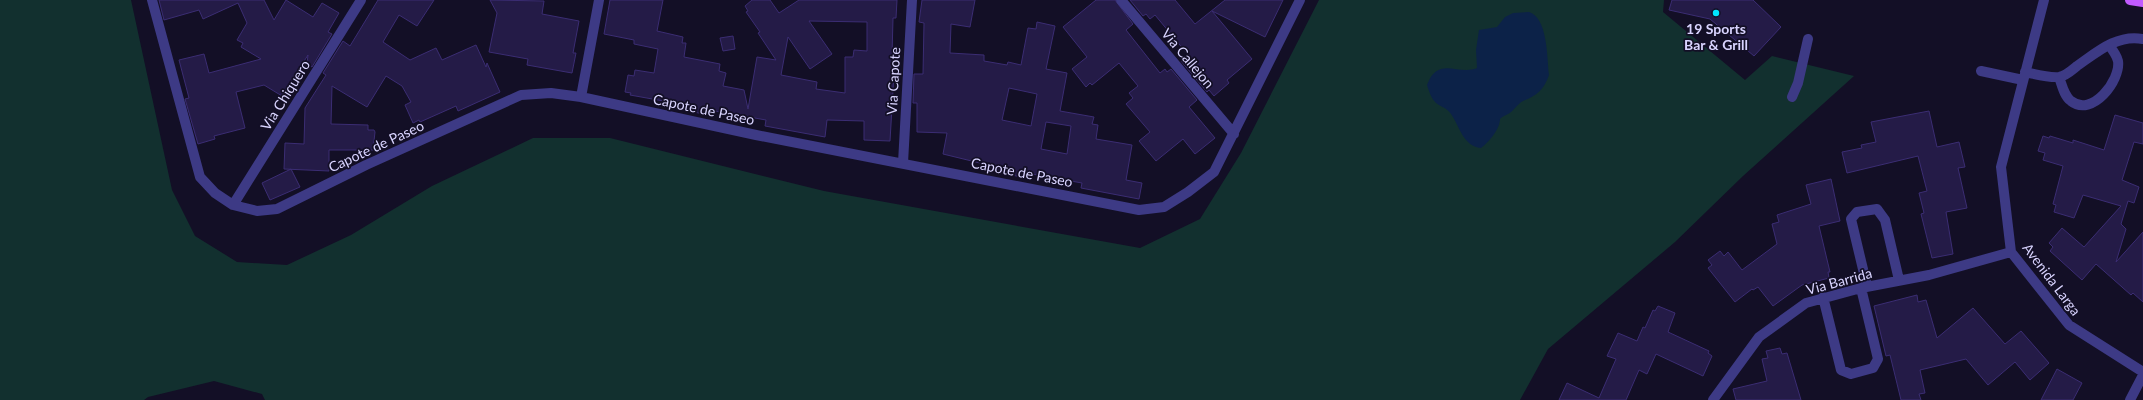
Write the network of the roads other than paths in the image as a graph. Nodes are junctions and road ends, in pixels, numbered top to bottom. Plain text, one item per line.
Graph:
1 (152, 0) edge
2 (361, 0) edge
3 (599, 0) edge
4 (912, 0) edge
5 (1121, 0) edge
6 (1300, 0) edge
7 (2044, 0) edge
8 (2130, 0) edge
9 (2143, 2) edge
10 (1808, 39) dead end
11 (2143, 39) edge
12 (2109, 45) junction
13 (1982, 71) dead end
14 (2024, 76) junction
15 (2059, 77) junction
16 (581, 97) junction
17 (1792, 97) dead end
18 (1234, 134) junction
19 (903, 163) junction
20 (233, 205) junction
21 (2011, 252) junction
22 (1899, 280) junction
23 (1864, 287) junction
24 (1823, 297) junction
25 (2143, 372) edge
26 (2143, 375) edge
27 (1713, 400) edge
28 (2130, 400) edge

1 - 20 street, Capote de Paseo
2 - 20 street, Via Chiquero
3 - 16 street
4 - 19 street, Via Capote
5 - 18 street, Via Callejon
6 - 18 street, Capote de Paseo
7 - 14 street, Avenida Larga
8 - 9 main road
10 - 17 street
11 - 12 street
12 - 15 street
12 - 15 street
13 - 14 street
14 - 15 street
14 - 21 street, Avenida Larga
16 - 19 street, Capote de Paseo
16 - 20 street, Capote de Paseo
18 - 19 street, Capote de Paseo
21 - 22 street, Via Barrida
21 - 25 street, Avenida Larga
22 - 23 street, Via Barrida
22 - 23 street
23 - 24 street, Via Barrida
23 - 24 street
24 - 27 street, Via Barrida
26 - 28 street

